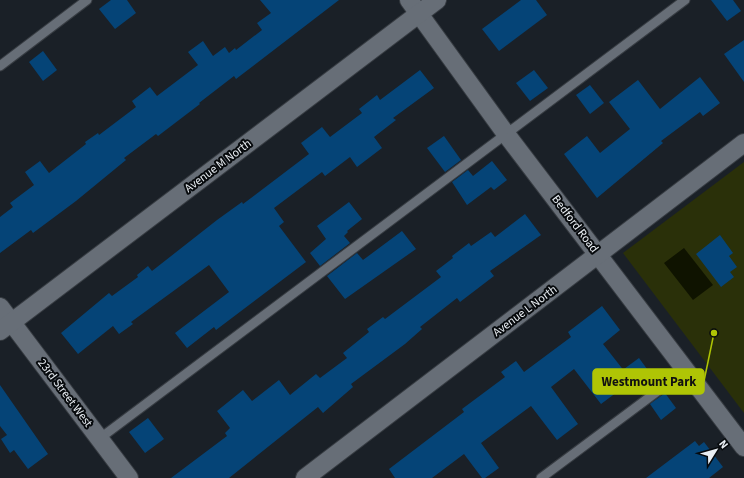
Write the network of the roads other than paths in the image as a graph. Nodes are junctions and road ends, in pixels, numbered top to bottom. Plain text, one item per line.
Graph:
1 (87, 0) edge
2 (437, 0) edge
3 (685, 0) edge
4 (414, 7) edge
5 (0, 66) edge
6 (506, 134) junction
7 (744, 143) edge
8 (599, 255) junction
9 (0, 307) edge
10 (6, 327) edge
11 (686, 370) junction
12 (99, 439) junction
13 (744, 447) edge
14 (129, 478) edge
15 (305, 478) edge
16 (541, 478) edge

1 - 5 lane
2 - 4 street, Avenue M North
3 - 6 lane
4 - 6 street, Bedford Road
4 - 10 street, Avenue M North
6 - 8 street, Bedford Road
6 - 12 lane
7 - 8 street, Avenue L North
8 - 11 street, Bedford Road
8 - 15 street, Avenue L North
9 - 10 street, 23rd Street West
10 - 12 street, 23rd Street West
11 - 13 street, Bedford Road
11 - 16 lane
12 - 14 street, 23rd Street West

